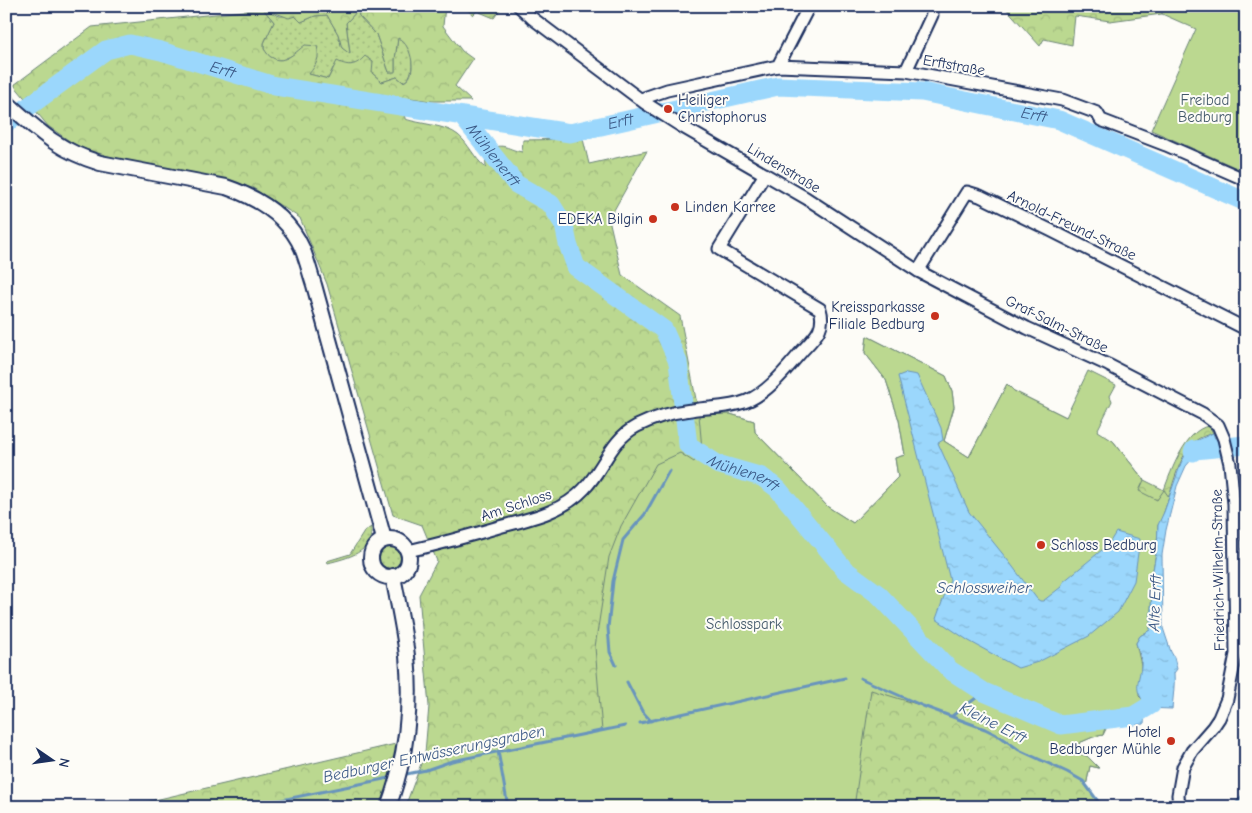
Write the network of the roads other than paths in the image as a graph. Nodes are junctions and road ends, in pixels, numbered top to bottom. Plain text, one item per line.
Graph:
1 (519, 6) edge
2 (809, 6) edge
3 (932, 16) dead end
4 (778, 66) junction
5 (906, 71) junction
6 (643, 101) junction
7 (6, 102) edge
8 (765, 174) junction
9 (1246, 180) edge
10 (870, 240) joint
11 (918, 271) junction
12 (1246, 329) edge
13 (1224, 439) joint
14 (384, 539) junction
15 (408, 551) junction
16 (393, 576) junction
17 (1241, 632) edge
18 (388, 807) edge
19 (1179, 807) edge

1 - 6 street
2 - 4 street
3 - 5 street
4 - 5 street, Erftstraße
4 - 6 street, Erftstraße
5 - 9 street, Erftstraße
6 - 8 street, Lindenstraße
7 - 14 street
8 - 10 street, Lindenstraße
8 - 15 street, Am Schloss
10 - 11 street, Graf-Salm-Straße
11 - 12 street, Arnold-Freund-Straße
11 - 13 street, Graf-Salm-Straße
13 - 17 street, Friedrich-Wilhelm-Straße
14 - 15 street
14 - 16 street
15 - 16 street
16 - 18 street
17 - 19 street, Friedrich-Wilhelm-Straße

